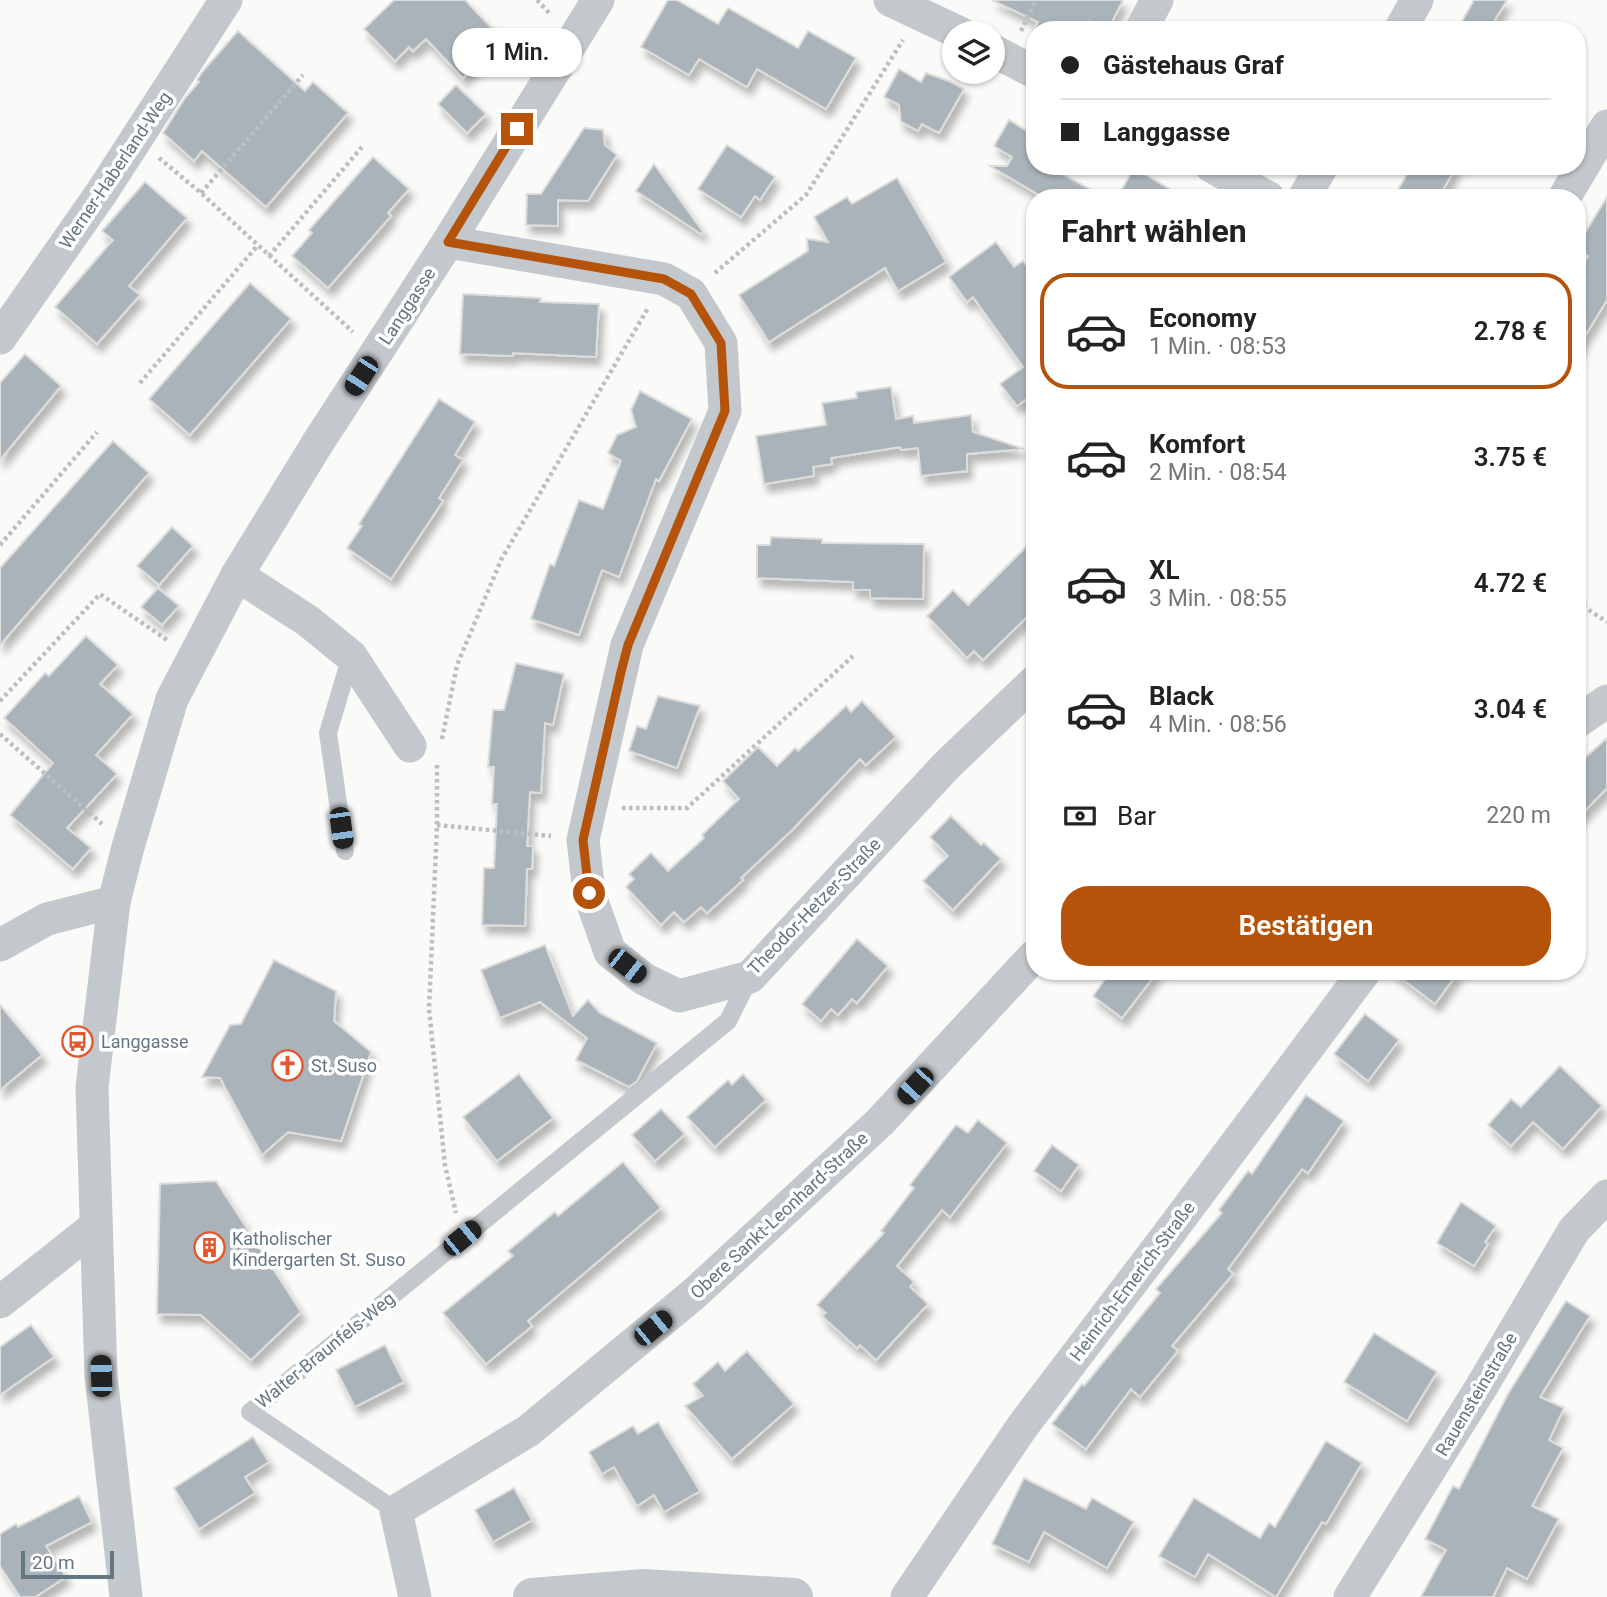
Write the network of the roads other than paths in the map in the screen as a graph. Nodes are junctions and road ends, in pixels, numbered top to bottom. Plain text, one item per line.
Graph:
1 (226, 0) edge
2 (598, 0) edge
3 (1157, 0) edge
4 (1417, 0) edge
5 (905, 6) edge
6 (1146, 21) edge
7 (1405, 21) edge
8 (942, 24) edge
9 (1005, 57) edge
10 (1026, 68) edge
11 (1607, 126) edge
12 (1586, 161) edge
13 (1227, 175) edge
14 (1253, 189) edge
15 (448, 242) junction
16 (0, 338) edge
17 (237, 575) junction
18 (351, 656) junction
19 (1026, 690) edge
20 (1607, 701) edge
21 (1586, 716) edge
22 (430, 748) road end
23 (345, 851) dead end
24 (114, 902) junction
25 (0, 945) edge
26 (1026, 965) edge
27 (750, 977) junction
28 (1358, 980) edge
29 (1607, 1196) edge
30 (96, 1226) junction
31 (0, 1302) edge
32 (396, 1511) junction
33 (126, 1597) edge
34 (415, 1597) edge
35 (532, 1597) edge
36 (794, 1597) edge
37 (907, 1597) edge
38 (1350, 1597) edge

1 - 16 street, Werner-Haberland-Weg
2 - 15 street, Langgasse
3 - 6 street
4 - 7 street
5 - 8 street
9 - 10 street
11 - 12 street
13 - 14 street
15 - 17 street, Langgasse
15 - 27 street, Theodor-Hetzer-Straße
17 - 18 street
17 - 24 street, Langgasse
18 - 22 street
18 - 23 lane
19 - 27 street, Theodor-Hetzer-Straße
20 - 21 street
24 - 25 street
24 - 30 street, Langgasse
26 - 32 street, Obere Sankt-Leonhard-Straße
27 - 32 lane, Walter-Braunfels-Weg
28 - 37 street, Heinrich-Emerich-Straße
29 - 38 street, Rauensteinstraße
30 - 31 street
30 - 33 street, Langgasse
32 - 34 street
35 - 36 street

